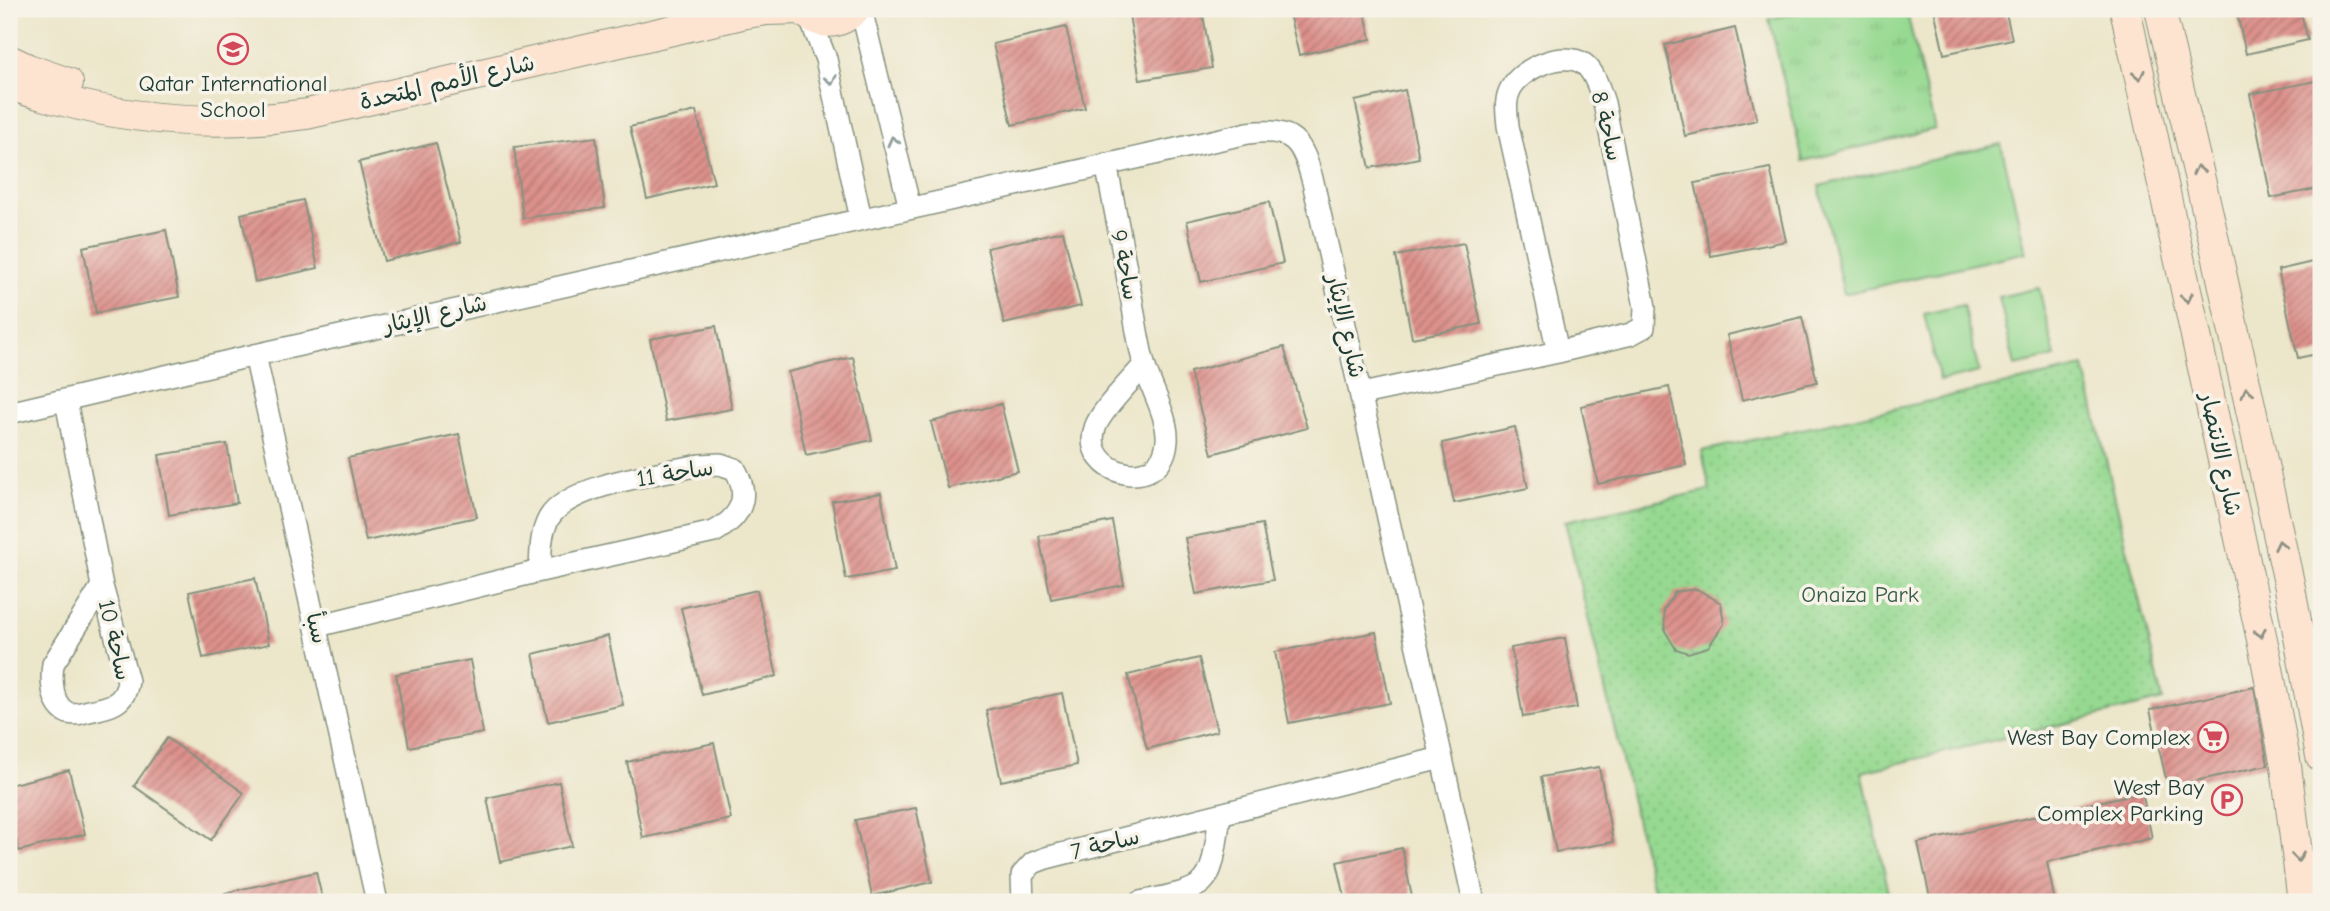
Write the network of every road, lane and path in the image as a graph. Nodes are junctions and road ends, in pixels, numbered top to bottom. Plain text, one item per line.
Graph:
1 (690, 9) edge
2 (855, 9) edge
3 (861, 9) edge
4 (2125, 9) edge
5 (2160, 9) edge
6 (804, 11) edge
7 (9, 60) edge
8 (9, 84) edge
9 (1106, 164) junction
10 (910, 208) junction
11 (862, 219) junction
12 (2176, 249) junction
13 (2218, 258) junction
14 (1558, 352) junction
15 (255, 355) junction
16 (1144, 365) junction
17 (1362, 394) junction
18 (66, 401) junction
19 (9, 414) edge
20 (540, 570) junction
21 (102, 586) junction
22 (317, 626) junction
23 (2321, 757) edge
24 (1441, 758) junction
25 (2286, 766) junction
26 (1220, 815) junction
27 (377, 902) edge
28 (1023, 902) edge
29 (1140, 902) edge
30 (1474, 902) edge
31 (2303, 902) edge

1 - 7 street, شارع الأمم المتحدة
2 - 6 street, شارع الأمم المتحدة
10 -> 3 street
4 -> 12 street, شارع الانتصار
13 -> 5 street, شارع الانتصار
6 - 8 street, شارع الأمم المتحدة
6 -> 11 street
9 - 10 street, شارع الإيثار
9 - 16 street, ساحة 9
9 - 17 street, شارع الإيثار
10 - 11 street, شارع الإيثار
11 - 15 street, شارع الإيثار
12 - 13 street
12 -> 25 street, شارع الانتصار
23 -> 13 street, شارع الانتصار
14 - 14 street, ساحة 8
14 - 17 street, ساحة 8
15 - 18 street, شارع الإيثار
15 - 22 street, سبأ
16 - 16 street, ساحة 9
17 - 24 street, شارع الإيثار
18 - 19 street, شارع الإيثار
18 - 21 street, ساحة 10
20 - 20 street, ساحة 11
20 - 22 street, ساحة 11
21 - 21 street, ساحة 10
22 - 27 street, سبأ
23 - 25 street
24 - 26 street, ساحة 7
24 - 30 street, شارع الإيثار
25 -> 31 street, شارع الانتصار
26 - 28 street, ساحة 7
26 - 29 street

